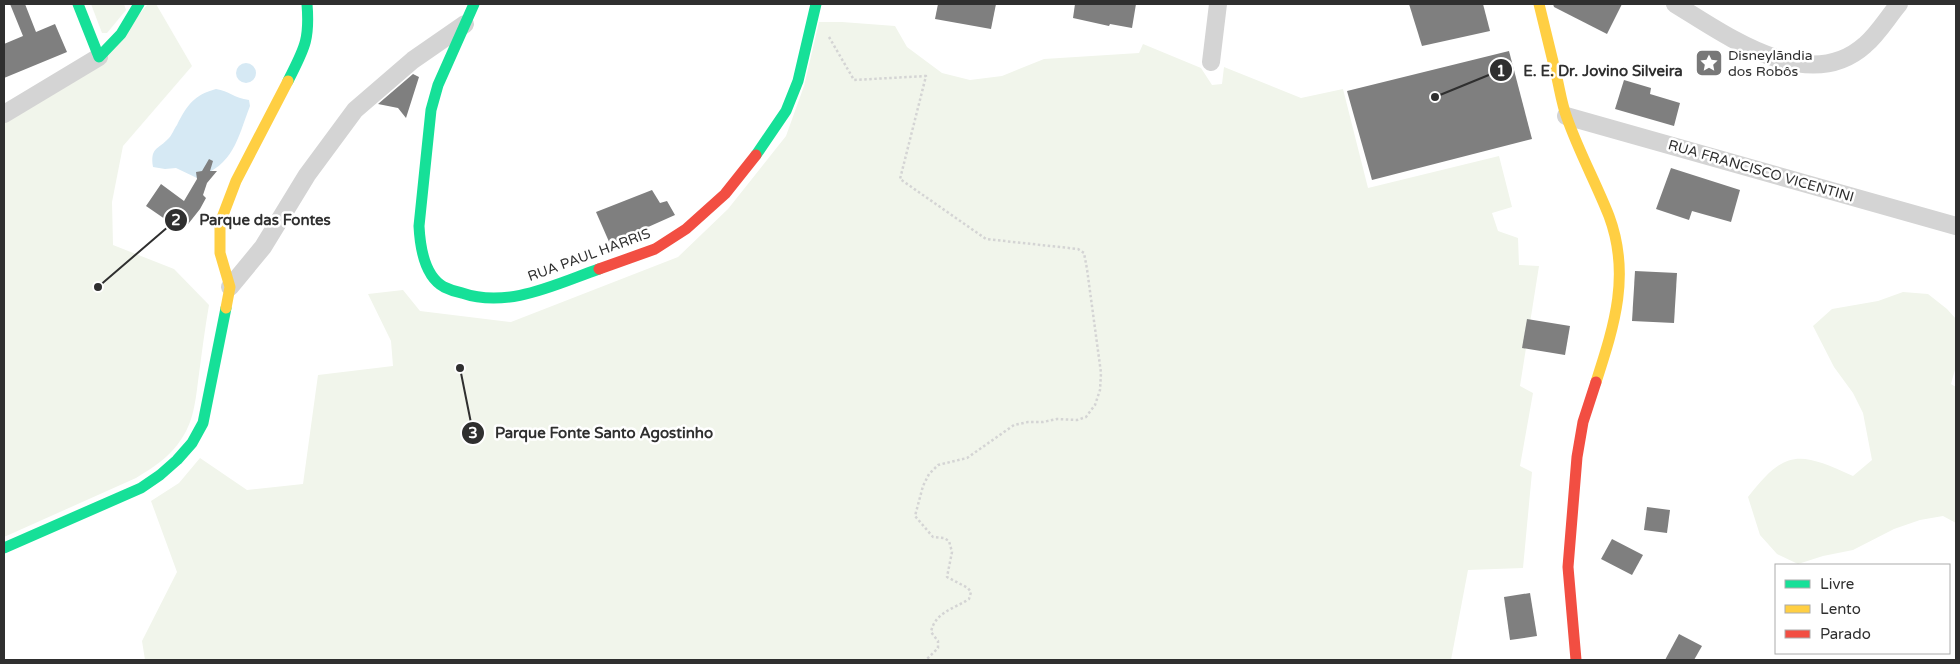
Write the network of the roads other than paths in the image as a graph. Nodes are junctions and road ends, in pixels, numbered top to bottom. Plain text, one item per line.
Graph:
1 (78, 4) edge
2 (139, 4) edge
3 (306, 4) edge
4 (474, 4) edge
5 (1218, 4) edge
6 (1540, 4) edge
7 (1675, 4) edge
8 (1899, 4) edge
9 (815, 8) edge
10 (465, 24) junction
11 (99, 57) junction
12 (1211, 62) dead end
13 (4, 114) edge
14 (1566, 116) junction
15 (1956, 226) edge
16 (230, 287) junction
17 (4, 548) edge
18 (1576, 660) edge

1 - 11 street
2 - 11 street
3 - 16 street
4 - 10 street
5 - 12 street
6 - 14 street
7 - 8 street
9 - 10 street, RUA PAUL HARRIS
10 - 16 street
11 - 13 street
14 - 15 street, RUA FRANCISCO VICENTINI
14 - 18 street
16 - 17 street

